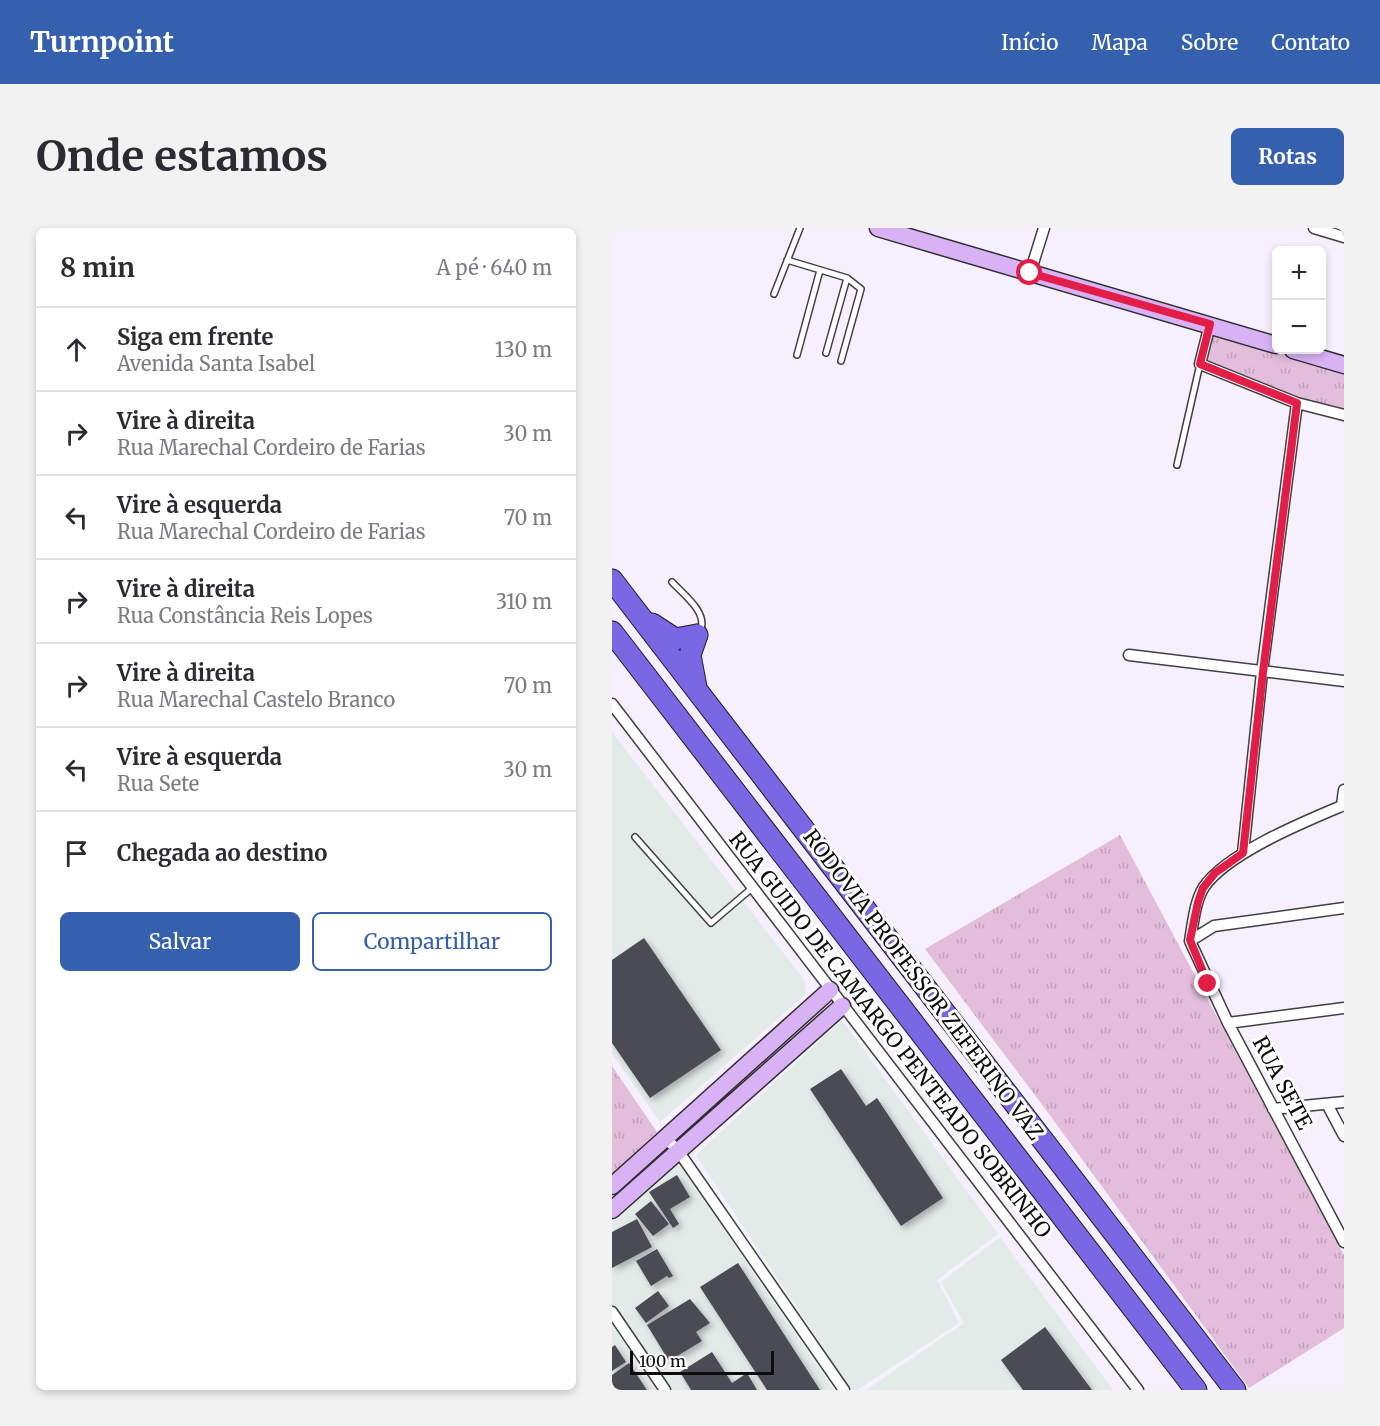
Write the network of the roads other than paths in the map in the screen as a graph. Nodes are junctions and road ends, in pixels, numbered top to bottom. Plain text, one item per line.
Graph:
1 (800, 228) edge
2 (878, 228) edge
3 (1044, 228) edge
4 (1314, 228) edge
5 (1340, 233) edge
6 (787, 260) junction
7 (820, 270) junction
8 (1030, 273) junction
9 (847, 278) junction
10 (774, 294) dead end
11 (1210, 324) junction
12 (1272, 344) edge
13 (826, 353) dead end
14 (1307, 354) edge
15 (797, 355) dead end
16 (841, 361) dead end
17 (1200, 364) junction
18 (1344, 365) edge
19 (1297, 403) junction
20 (1344, 415) edge
21 (1177, 465) dead end
22 (612, 580) edge
23 (672, 582) dead end
24 (637, 613) junction
25 (612, 632) edge
26 (697, 635) junction
27 (612, 641) edge
28 (1129, 655) dead end
29 (642, 672) junction
30 (1263, 672) junction
31 (1344, 681) edge
32 (698, 693) junction
33 (612, 704) edge
34 (1344, 790) edge
35 (1343, 805) edge
36 (635, 837) dead end
37 (1243, 853) junction
38 (752, 888) junction
39 (1344, 908) edge
40 (1190, 940) junction
41 (830, 990) junction
42 (842, 1006) junction
43 (1344, 1008) edge
44 (1228, 1023) junction
45 (1344, 1102) edge
46 (1327, 1104) junction
47 (1273, 1109) junction
48 (1344, 1136) edge
49 (666, 1138) junction
50 (679, 1152) junction
51 (612, 1186) edge
52 (612, 1210) edge
53 (1344, 1242) edge
54 (612, 1312) edge
55 (665, 1390) edge
56 (844, 1390) edge
57 (1138, 1390) edge
58 (1196, 1390) edge
59 (1235, 1390) edge

1 - 6 lane
2 - 8 street
3 - 8 street
4 - 5 street
6 - 7 lane
6 - 10 lane
7 - 9 lane
7 - 15 lane
8 - 11 street
9 - 13 lane
9 - 16 lane
11 - 12 street
11 - 17 street
14 - 18 street
17 - 19 street
17 - 21 lane
19 - 20 street
19 - 30 street
22 - 24 highway, RODOVIA PROFESSOR ZEFERINO VAZ
23 - 26 lane
24 - 26 highway
24 - 32 highway, RODOVIA PROFESSOR ZEFERINO VAZ
25 - 29 highway, RODOVIA PROFESSOR ZEFERINO VAZ
26 - 32 highway
27 - 29 highway
28 - 30 street
29 - 58 highway, RODOVIA PROFESSOR ZEFERINO VAZ
30 - 31 street
30 - 37 street
32 - 59 highway, RODOVIA PROFESSOR ZEFERINO VAZ
33 - 38 street, RUA GUIDO DE CAMARGO PENTEADO SOBRINHO
34 - 35 street
35 - 37 street
36 - 38 lane
37 - 40 street
38 - 41 street, RUA GUIDO DE CAMARGO PENTEADO SOBRINHO
39 - 40 street
40 - 44 street, RUA SETE
41 - 42 street, RUA GUIDO DE CAMARGO PENTEADO SOBRINHO
41 - 49 street
42 - 50 street
42 - 57 street, RUA GUIDO DE CAMARGO PENTEADO SOBRINHO
43 - 44 street
44 - 47 street, RUA SETE
45 - 46 street
46 - 47 street
46 - 48 street
47 - 53 street, RUA SETE
49 - 50 street
49 - 51 street
50 - 52 street
50 - 56 street
54 - 55 street

